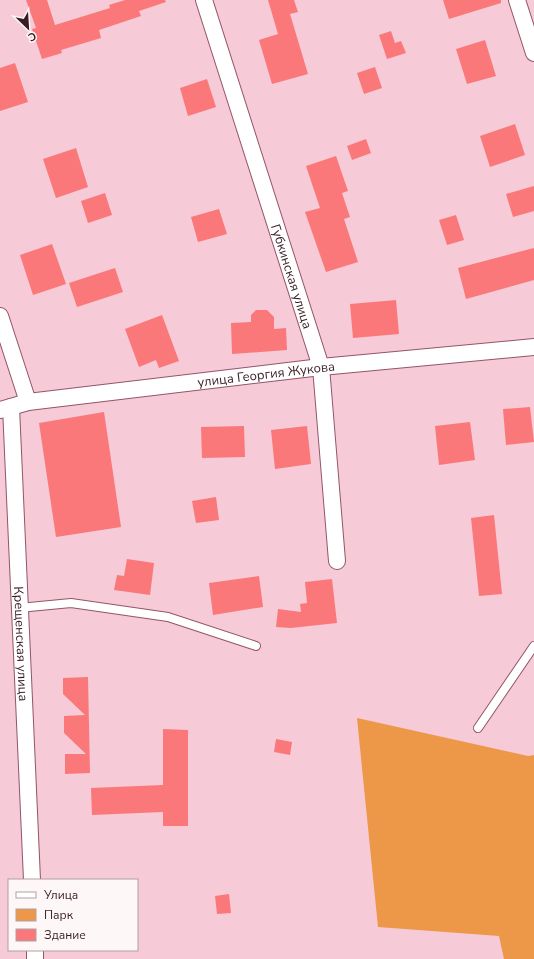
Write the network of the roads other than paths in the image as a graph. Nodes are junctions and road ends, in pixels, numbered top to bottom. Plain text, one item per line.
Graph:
1 (204, 0) edge
2 (517, 0) edge
3 (534, 52) edge
4 (0, 316) edge
5 (534, 347) edge
6 (321, 367) junction
7 (28, 402) junction
8 (5, 409) edge
9 (337, 561) dead end
10 (19, 608) junction
11 (256, 646) dead end
12 (534, 646) edge
13 (478, 728) dead end
14 (32, 879) edge

1 - 6 street, Губкинская улица
2 - 3 street
4 - 7 street
5 - 6 street, улица Георгия Жукова
6 - 7 street, улица Георгия Жукова
6 - 9 street, Губкинская улица
7 - 8 street, улица Георгия Жукова
8 - 10 street, Крещенская улица
10 - 11 lane
10 - 14 street, Крещенская улица
12 - 13 lane

